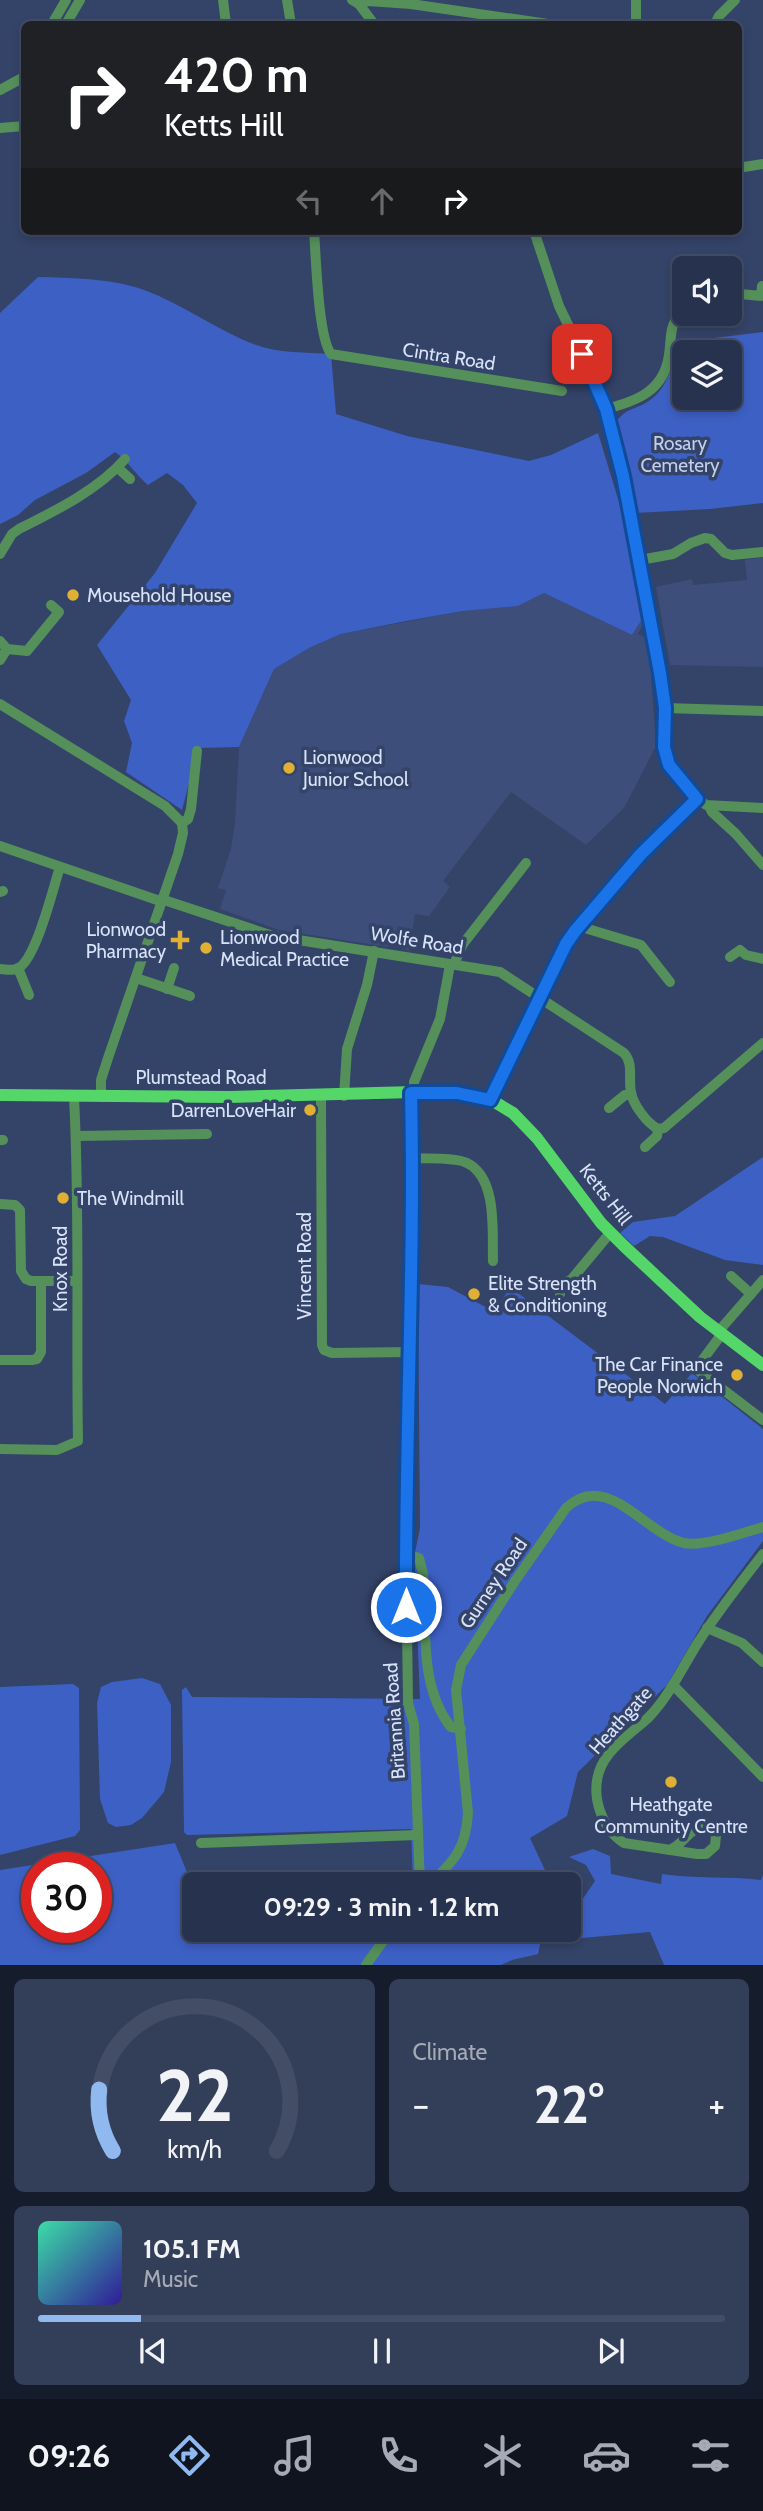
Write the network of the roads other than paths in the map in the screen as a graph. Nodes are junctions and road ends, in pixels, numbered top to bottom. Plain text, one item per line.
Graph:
1 (66, 0) edge
2 (80, 0) edge
3 (223, 0) edge
4 (287, 0) edge
5 (636, 0) edge
6 (734, 0) edge
7 (355, 2) edge
8 (54, 21) edge
9 (68, 21) edge
10 (226, 21) edge
11 (290, 21) edge
12 (371, 21) edge
13 (527, 21) edge
14 (636, 21) edge
15 (716, 21) edge
16 (21, 79) edge
17 (0, 90) edge
18 (21, 126) edge
19 (0, 128) edge
20 (763, 164) edge
21 (742, 167) edge
22 (314, 235) edge
23 (535, 235) edge
24 (742, 293) edge
25 (762, 293) edge
26 (672, 326) edge
27 (562, 391) dead end
28 (606, 409) junction
29 (125, 459) dead end
30 (118, 468) junction
31 (130, 479) dead end
32 (763, 552) edge
33 (0, 554) edge
34 (640, 560) junction
35 (51, 605) dead end
36 (3, 645) edge
37 (0, 660) edge
38 (0, 704) edge
39 (665, 708) junction
40 (763, 711) edge
41 (197, 751) dead end
42 (697, 799) junction
43 (709, 806) junction
44 (763, 808) edge
45 (182, 823) junction
46 (0, 846) edge
47 (526, 863) dead end
48 (763, 865) edge
49 (60, 867) junction
50 (160, 900) junction
51 (580, 924) junction
52 (374, 951) junction
53 (730, 957) dead end
54 (763, 959) edge
55 (452, 965) junction
56 (18, 968) junction
57 (174, 968) dead end
58 (0, 969) edge
59 (136, 978) junction
60 (670, 982) dead end
61 (167, 989) junction
62 (29, 995) dead end
63 (190, 996) dead end
64 (540, 997) junction
65 (763, 1043) edge
66 (409, 1092) junction
67 (0, 1095) edge
68 (631, 1095) junction
69 (321, 1096) junction
70 (344, 1096) junction
71 (74, 1097) junction
72 (101, 1097) junction
73 (490, 1100) junction
74 (609, 1108) dead end
75 (657, 1133) junction
76 (76, 1136) junction
77 (200, 1138) dead end
78 (645, 1147) dead end
79 (412, 1158) junction
80 (0, 1204) edge
81 (610, 1233) junction
82 (493, 1261) dead end
83 (731, 1276) dead end
84 (763, 1280) edge
85 (77, 1281) junction
86 (41, 1282) junction
87 (560, 1294) dead end
88 (751, 1294) junction
89 (720, 1334) junction
90 (409, 1352) junction
91 (0, 1360) edge
92 (763, 1365) edge
93 (763, 1420) edge
94 (0, 1449) edge
95 (763, 1527) edge
96 (763, 1554) edge
97 (406, 1555) junction
98 (707, 1628) junction
99 (763, 1662) edge
100 (673, 1685) junction
101 (461, 1729) junction
102 (763, 1777) edge
103 (418, 1835) junction
104 (201, 1843) dead end
105 (669, 1850) junction
106 (419, 1872) edge
107 (442, 1872) edge
108 (382, 1942) edge
109 (366, 1965) edge

1 - 8 street
2 - 9 street
3 - 10 street
4 - 11 street
5 - 14 street
6 - 15 street
7 - 12 street
7 - 13 street
16 - 17 street
18 - 19 street
20 - 21 street
22 - 27 street, Cintra Road
23 - 28 street
24 - 25 street
26 - 28 street
28 - 34 street
29 - 30 street
30 - 31 street
30 - 33 street
32 - 34 street
34 - 39 street
35 - 36 street
36 - 37 street
38 - 45 street
39 - 40 street
39 - 42 street
41 - 45 street
42 - 43 street
42 - 51 street
43 - 44 street
43 - 48 street
45 - 50 street
46 - 49 street, Wolfe Road
47 - 55 street, Britannia Road
49 - 50 street, Wolfe Road
49 - 56 street
50 - 52 street, Wolfe Road
50 - 59 street
51 - 60 street
51 - 64 street
52 - 55 street, Wolfe Road
52 - 70 street
53 - 54 street
55 - 64 street, Wolfe Road
55 - 66 street, Britannia Road
56 - 58 street
56 - 62 street
57 - 61 street
59 - 61 street
59 - 72 street
61 - 63 street
64 - 68 street, Wolfe Road
64 - 73 street
65 - 75 street
66 - 70 main road, Plumstead Road
66 - 73 main road, Ketts Hill
66 - 79 street, Britannia Road
67 - 71 main road, Plumstead Road
68 - 74 street
68 - 75 street
69 - 70 main road, Plumstead Road
69 - 72 main road, Plumstead Road
69 - 90 street, Vincent Road
71 - 72 main road, Plumstead Road
71 - 76 street, Knox Road
73 - 81 main road, Ketts Hill
75 - 78 street
76 - 77 street
76 - 85 street, Knox Road
79 - 82 street
79 - 90 street, Britannia Road
80 - 86 street
81 - 87 street
81 - 89 main road, Ketts Hill
83 - 88 street
84 - 88 street
85 - 86 street
85 - 94 street, Knox Road
86 - 91 street
88 - 89 street
89 - 92 main road, Ketts Hill
89 - 93 street
90 - 97 street, Britannia Road
95 - 101 street, Gurney Road
96 - 98 street, Heathgate
97 - 101 street, Britannia Road
97 - 103 street, Britannia Road
98 - 99 street
98 - 100 street, Heathgate
100 - 102 street
100 - 105 street, Heathgate
101 - 107 street, Gurney Road
103 - 104 street
103 - 106 street, Britannia Road
105 - 105 street, Heathgate
108 - 109 street

